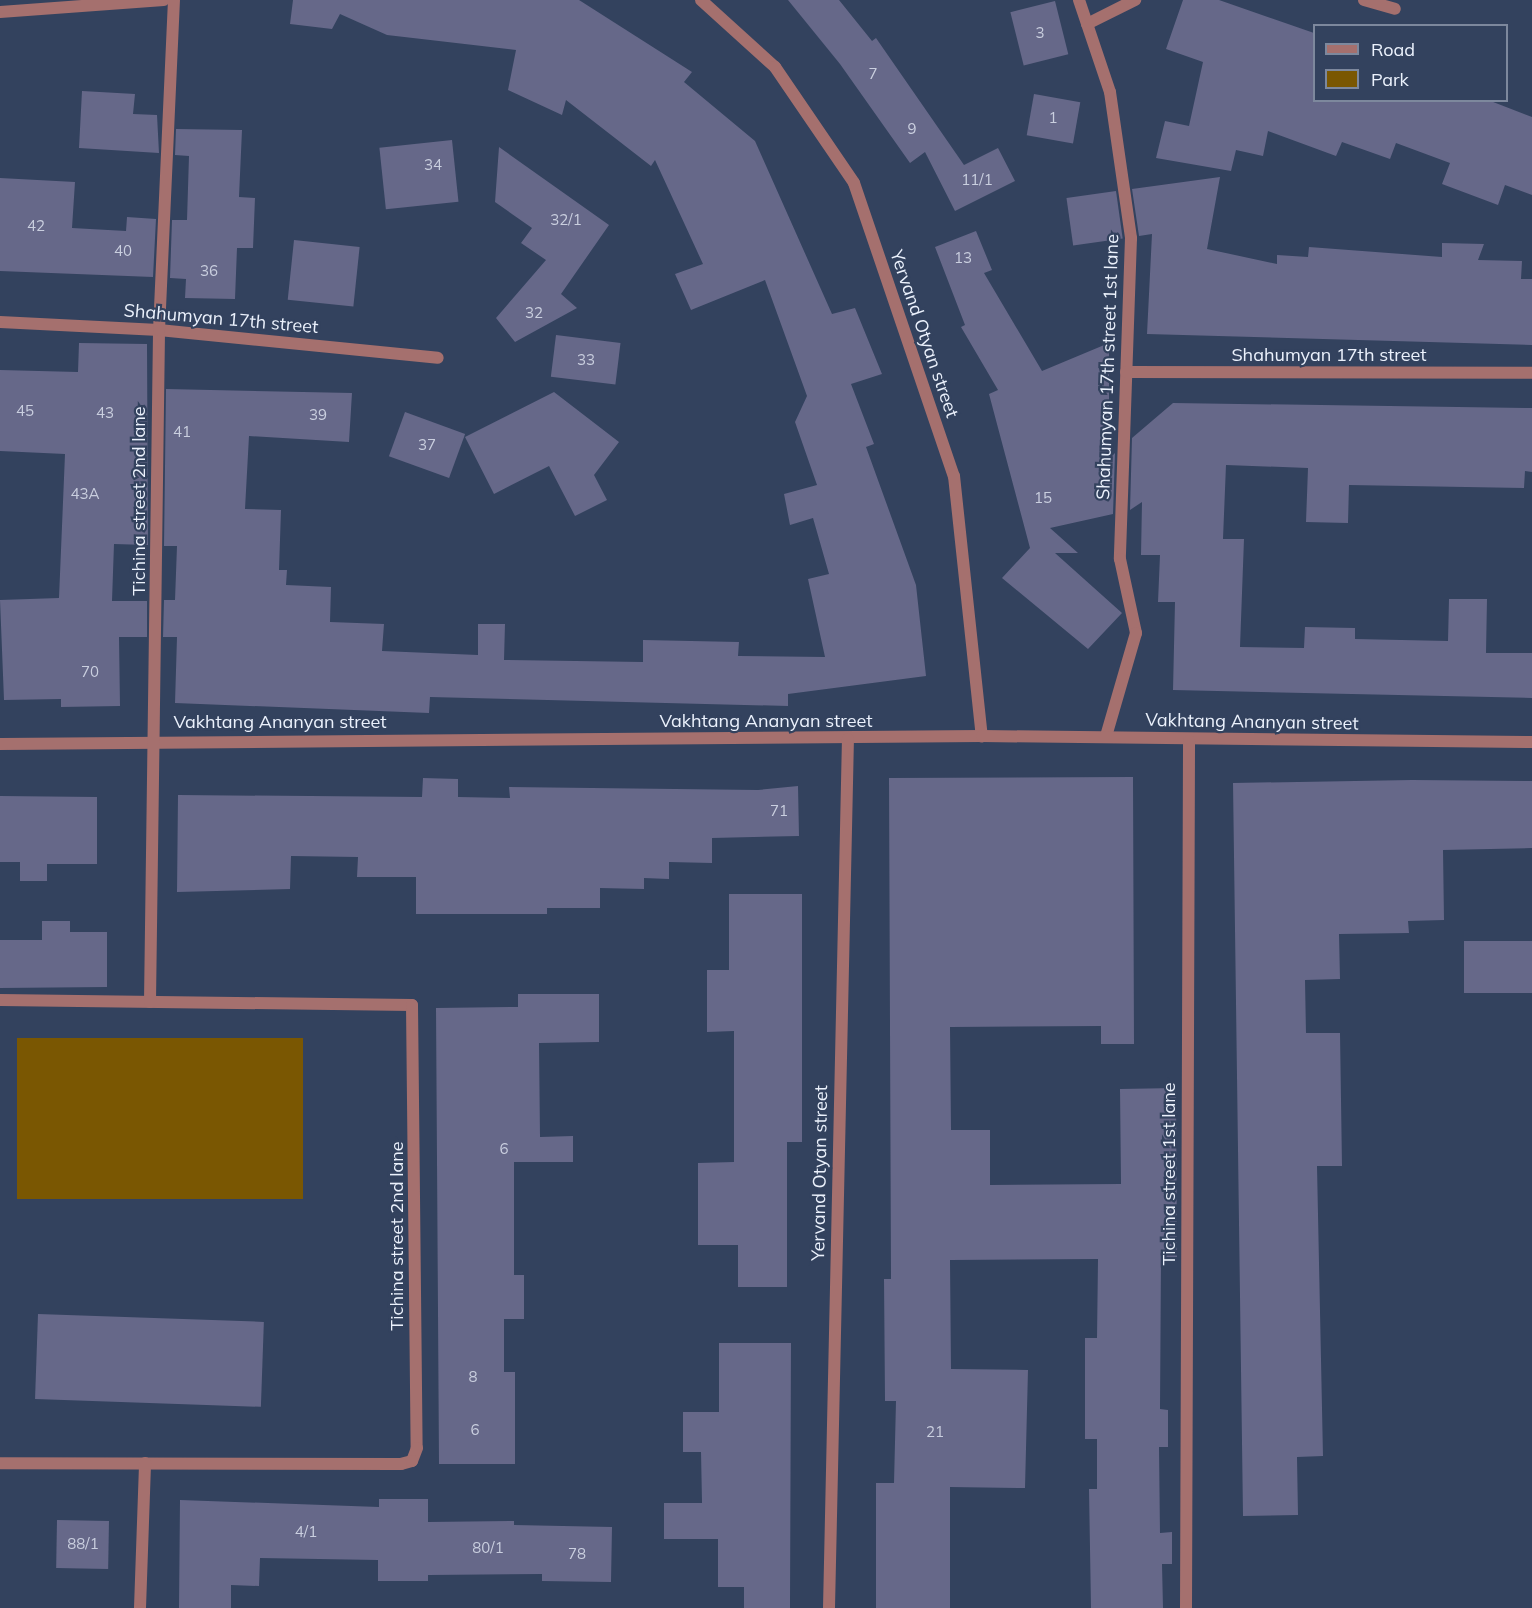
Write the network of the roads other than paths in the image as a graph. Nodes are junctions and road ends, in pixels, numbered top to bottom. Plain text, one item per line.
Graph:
1 (164, 0) edge
2 (174, 0) edge
3 (701, 0) edge
4 (1079, 0) edge
5 (1135, 0) edge
6 (1364, 0) edge
7 (1395, 9) dead end
8 (0, 12) edge
9 (1087, 24) junction
10 (0, 322) edge
11 (159, 330) junction
12 (438, 358) dead end
13 (1126, 372) junction
14 (1532, 373) edge
15 (982, 736) junction
16 (1106, 736) junction
17 (848, 739) junction
18 (155, 740) junction
19 (1189, 741) junction
20 (1532, 742) edge
21 (0, 744) edge
22 (0, 1000) edge
23 (150, 1002) junction
24 (0, 1463) edge
25 (145, 1463) junction
26 (140, 1608) edge
27 (829, 1608) edge
28 (1186, 1608) edge

1 - 8 street
2 - 11 street, Tichina street 2nd lane
3 - 15 street, Yervand Otyan street
4 - 9 street, Shahumyan 17th street 1st lane
5 - 9 street
6 - 7 street
9 - 13 street, Shahumyan 17th street 1st lane
10 - 11 street, Shahumyan 17th street
11 - 12 street, Shahumyan 17th street
11 - 18 street, Tichina street 2nd lane
13 - 14 street, Shahumyan 17th street
13 - 16 street, Shahumyan 17th street 1st lane
15 - 16 street, Vakhtang Ananyan street
15 - 17 street, Vakhtang Ananyan street
16 - 19 street, Vakhtang Ananyan street
17 - 18 street, Vakhtang Ananyan street
17 - 27 street, Yervand Otyan street
18 - 21 street, Vakhtang Ananyan street
18 - 23 street, Tichina street 2nd lane
19 - 20 street, Vakhtang Ananyan street
19 - 28 street, Tichina street 1st lane
22 - 23 street, Tichina street 2nd lane
23 - 25 street, Tichina street 2nd lane
24 - 25 street, Tichina street 2nd lane
25 - 26 street

